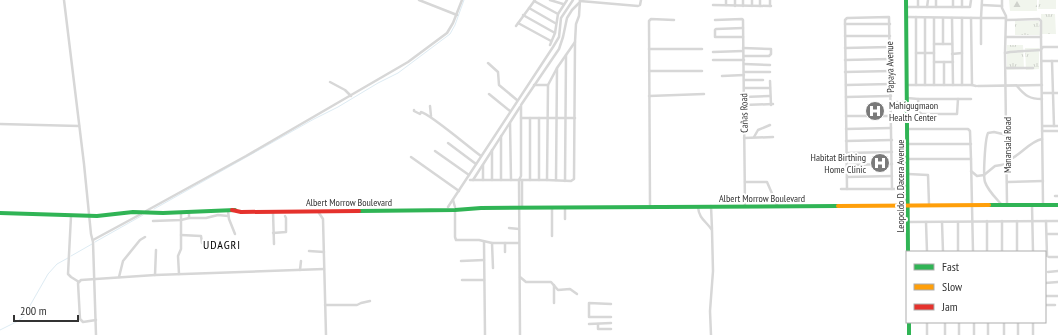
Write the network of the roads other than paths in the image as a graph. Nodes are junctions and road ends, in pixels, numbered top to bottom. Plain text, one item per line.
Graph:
1 (64, 0) edge
2 (419, 0) edge
3 (462, 0) edge
4 (535, 0) edge
5 (550, 0) edge
6 (567, 0) edge
7 (573, 0) edge
8 (614, 0) edge
9 (625, 0) edge
10 (641, 0) edge
11 (715, 0) edge
12 (726, 0) edge
13 (735, 0) edge
14 (743, 0) edge
15 (752, 0) edge
16 (760, 0) edge
17 (770, 0) edge
18 (906, 0) edge
19 (918, 0) edge
20 (928, 0) edge
21 (936, 0) edge
22 (953, 0) edge
23 (962, 0) edge
24 (971, 0) edge
25 (982, 0) edge
26 (992, 0) edge
27 (1002, 0) edge
28 (580, 1) edge
29 (591, 1) edge
30 (602, 1) edge
31 (612, 3) junction
32 (563, 4) junction
33 (622, 4) junction
34 (982, 5) junction
35 (992, 5) junction
36 (726, 6) junction
37 (735, 6) junction
38 (743, 6) junction
39 (752, 6) junction
40 (760, 6) junction
41 (1002, 6) junction
42 (906, 7) junction
43 (918, 7) junction
44 (928, 7) junction
45 (936, 7) junction
46 (953, 7) junction
47 (962, 7) junction
48 (529, 8) junction
49 (558, 14) junction
50 (457, 15) junction
51 (523, 16) junction
52 (906, 17) junction
53 (916, 17) junction
54 (925, 18) junction
55 (934, 18) junction
56 (943, 18) junction
57 (952, 18) junction
58 (962, 18) junction
59 (971, 18) junction
60 (981, 18) junction
61 (1006, 19) junction
62 (674, 20) dead end
63 (716, 20) dead end
64 (518, 23) junction
65 (556, 23) junction
66 (845, 24) junction
67 (890, 24) junction
68 (516, 26) dead end
69 (743, 28) junction
70 (555, 33) junction
71 (845, 36) junction
72 (890, 36) junction
73 (1041, 36) junction
74 (743, 37) junction
75 (1006, 37) junction
76 (551, 41) junction
77 (575, 42) junction
78 (934, 44) junction
79 (943, 44) junction
80 (952, 44) junction
81 (981, 44) dead end
82 (550, 45) dead end
83 (890, 47) junction
84 (1058, 47) edge
85 (702, 48) dead end
86 (845, 48) junction
87 (649, 49) junction
88 (743, 49) junction
89 (1041, 49) junction
90 (713, 52) dead end
91 (916, 53) junction
92 (925, 53) junction
93 (934, 53) junction
94 (962, 53) junction
95 (1005, 53) junction
96 (566, 54) junction
97 (952, 54) junction
98 (744, 56) junction
99 (890, 59) junction
100 (713, 60) dead end
101 (744, 60) junction
102 (845, 60) junction
103 (1042, 61) junction
104 (1052, 61) junction
105 (1058, 61) edge
106 (934, 62) junction
107 (944, 62) junction
108 (953, 62) junction
109 (488, 63) dead end
110 (744, 64) junction
111 (770, 65) dead end
112 (557, 68) junction
113 (1006, 68) junction
114 (1032, 68) dead end
115 (649, 71) junction
116 (702, 71) dead end
117 (770, 72) dead end
118 (845, 72) junction
119 (891, 72) junction
120 (744, 74) junction
121 (722, 76) dead end
122 (744, 80) junction
123 (763, 80) dead end
124 (770, 81) dead end
125 (330, 82) dead end
126 (891, 84) junction
127 (534, 85) junction
128 (548, 85) junction
129 (846, 85) junction
130 (906, 85) junction
131 (916, 85) junction
132 (925, 85) junction
133 (934, 85) junction
134 (944, 85) junction
135 (953, 85) junction
136 (962, 85) junction
137 (972, 85) junction
138 (1042, 85) junction
139 (1006, 86) junction
140 (1017, 86) junction
141 (744, 88) junction
142 (770, 88) junction
143 (1042, 93) junction
144 (1053, 93) junction
145 (1058, 93) edge
146 (489, 94) dead end
147 (704, 94) dead end
148 (351, 96) junction
149 (649, 96) junction
150 (770, 96) junction
151 (891, 96) junction
152 (744, 97) junction
153 (846, 97) junction
154 (918, 99) junction
155 (958, 99) junction
156 (971, 99) dead end
157 (1042, 99) junction
158 (517, 100) junction
159 (907, 101) junction
160 (891, 103) junction
161 (521, 105) junction
162 (744, 105) junction
163 (430, 106) dead end
164 (414, 110) dead end
165 (510, 111) junction
166 (432, 116) junction
167 (514, 116) junction
168 (846, 116) junction
169 (891, 116) junction
170 (521, 117) junction
171 (548, 117) junction
172 (530, 118) junction
173 (539, 118) junction
174 (556, 118) junction
175 (566, 118) junction
176 (574, 118) junction
177 (510, 122) junction
178 (0, 124) edge
179 (770, 125) dead end
180 (79, 126) junction
181 (1042, 126) junction
182 (1054, 126) junction
183 (1058, 126) edge
184 (891, 128) junction
185 (846, 129) junction
186 (908, 129) junction
187 (505, 130) junction
188 (510, 130) junction
189 (1042, 132) junction
190 (1058, 132) edge
191 (501, 135) junction
192 (1007, 135) junction
193 (754, 137) junction
194 (772, 137) dead end
195 (744, 138) junction
196 (1042, 139) junction
197 (892, 140) junction
198 (846, 141) junction
199 (448, 143) dead end
200 (908, 144) junction
201 (971, 144) junction
202 (492, 149) junction
203 (435, 150) dead end
204 (892, 152) junction
205 (846, 153) junction
206 (481, 156) junction
207 (411, 157) dead end
208 (487, 157) junction
209 (492, 158) junction
210 (908, 159) junction
211 (971, 159) junction
212 (1006, 163) junction
213 (476, 164) junction
214 (483, 164) junction
215 (892, 164) junction
216 (847, 165) junction
217 (971, 171) junction
218 (908, 174) junction
219 (469, 175) junction
220 (984, 175) junction
221 (892, 176) junction
222 (847, 177) junction
223 (483, 180) junction
224 (492, 180) junction
225 (501, 180) junction
226 (510, 180) junction
227 (521, 180) junction
228 (530, 180) junction
229 (539, 180) junction
230 (547, 180) junction
231 (556, 180) junction
232 (565, 181) junction
233 (1043, 181) junction
234 (745, 182) junction
235 (1007, 182) junction
236 (841, 189) dead end
237 (892, 189) junction
238 (908, 189) junction
239 (459, 190) junction
240 (847, 190) junction
241 (453, 200) junction
242 (908, 205) junction
243 (929, 205) junction
244 (972, 205) junction
245 (1002, 205) junction
246 (1007, 205) junction
247 (1032, 205) junction
248 (1043, 205) junction
249 (1058, 205) edge
250 (698, 206) junction
251 (711, 206) junction
252 (745, 206) junction
253 (778, 206) junction
254 (448, 207) junction
255 (650, 207) junction
256 (455, 208) junction
257 (521, 208) junction
258 (552, 208) junction
259 (565, 208) junction
260 (313, 210) junction
261 (325, 210) junction
262 (188, 211) junction
263 (230, 211) junction
264 (273, 211) junction
265 (144, 212) junction
266 (181, 212) junction
267 (0, 213) edge
268 (322, 215) junction
269 (71, 216) junction
270 (90, 216) junction
271 (228, 216) junction
272 (285, 216) dead end
273 (189, 218) junction
274 (565, 219) dead end
275 (181, 220) junction
276 (153, 221) dead end
277 (1002, 221) junction
278 (1016, 221) junction
279 (1032, 221) junction
280 (1046, 221) junction
281 (1058, 221) edge
282 (908, 222) junction
283 (926, 222) junction
284 (942, 222) junction
285 (958, 222) junction
286 (972, 222) junction
287 (987, 222) junction
288 (509, 228) dead end
289 (519, 229) junction
290 (712, 230) junction
291 (273, 233) junction
292 (235, 234) dead end
293 (1046, 234) junction
294 (1058, 234) edge
295 (181, 236) junction
296 (552, 236) dead end
297 (145, 237) dead end
298 (93, 242) junction
299 (484, 242) junction
300 (202, 243) dead end
301 (492, 243) junction
302 (505, 243) junction
303 (519, 243) junction
304 (274, 244) dead end
305 (156, 250) dead end
306 (309, 251) dead end
307 (908, 251) edge
308 (926, 251) edge
309 (943, 251) edge
310 (958, 251) edge
311 (973, 251) edge
312 (988, 251) edge
313 (1002, 251) edge
314 (1017, 251) edge
315 (1033, 251) edge
316 (324, 252) junction
317 (505, 252) dead end
318 (1058, 257) edge
319 (484, 260) junction
320 (301, 261) dead end
321 (461, 261) dead end
322 (492, 268) dead end
323 (324, 269) junction
324 (300, 270) junction
325 (1058, 271) edge
326 (1048, 272) dead end
327 (179, 274) junction
328 (155, 275) junction
329 (119, 277) junction
330 (520, 277) junction
331 (95, 278) junction
332 (462, 280) dead end
333 (484, 280) junction
334 (79, 282) junction
335 (1058, 282) edge
336 (1046, 283) edge
337 (554, 284) junction
338 (577, 294) dead end
339 (1046, 296) edge
340 (1058, 296) edge
341 (370, 301) dead end
342 (554, 303) dead end
343 (325, 304) junction
344 (611, 304) dead end
345 (1046, 305) edge
346 (1055, 305) dead end
347 (611, 317) dead end
348 (96, 320) junction
349 (611, 323) dead end
350 (909, 323) edge
351 (928, 323) edge
352 (945, 323) edge
353 (959, 323) edge
354 (974, 323) edge
355 (988, 323) edge
356 (1004, 323) edge
357 (1018, 323) edge
358 (1033, 323) edge
359 (589, 324) dead end
360 (598, 324) junction
361 (611, 329) dead end
362 (96, 335) edge
363 (326, 335) edge
364 (485, 335) edge
365 (520, 335) edge
366 (710, 335) edge
367 (909, 335) edge
368 (927, 335) edge
369 (945, 335) edge
370 (959, 335) edge
371 (974, 335) edge
372 (988, 335) edge
373 (1004, 335) edge
374 (1018, 335) edge
375 (1033, 335) edge

1 - 180 street
2 - 50 street
3 - 50 street
4 - 48 street
4 - 49 street
5 - 32 street
6 - 32 street
7 - 158 street
8 - 31 street
9 - 33 street
10 - 33 street
11 - 36 street
12 - 36 street
13 - 37 street
14 - 38 street
15 - 39 street
16 - 40 street
17 - 40 street
18 - 42 main road, Leopoldo D. Dacera Avenue
19 - 43 street
20 - 44 street
21 - 45 street
22 - 46 street
23 - 47 street
24 - 47 street
25 - 34 street
26 - 35 street
27 - 41 street, Manansala Road
28 - 29 street
28 - 77 street
28 - 127 street
29 - 30 street
30 - 31 street
31 - 33 street
32 - 49 street
34 - 35 street
34 - 60 street
35 - 41 street
36 - 37 street
37 - 38 street
38 - 39 street
39 - 40 street
41 - 61 street, Manansala Road
42 - 43 street
42 - 52 main road, Leopoldo D. Dacera Avenue
43 - 44 street
44 - 45 street
45 - 46 street
46 - 47 street
48 - 51 street
48 - 65 street
49 - 65 street
50 - 148 street
51 - 64 street
51 - 70 street
52 - 53 street
52 - 130 main road, Leopoldo D. Dacera Avenue
53 - 54 street
53 - 91 street
54 - 55 street
54 - 92 street
55 - 56 street
55 - 78 street
56 - 57 street
56 - 79 street
57 - 58 street
57 - 80 street
58 - 59 street
58 - 94 street
59 - 60 street
59 - 137 street
60 - 61 street
60 - 81 street
61 - 73 street
61 - 75 street, Manansala Road
62 - 87 street
63 - 69 street, Cañas Road
64 - 68 street
64 - 76 street
65 - 70 street
66 - 67 street
66 - 67 street, Papaya Avenue
66 - 71 street
67 - 72 street, Papaya Avenue
69 - 74 street, Cañas Road
69 - 74 street
70 - 76 street
71 - 72 street
71 - 86 street
72 - 83 street, Papaya Avenue
73 - 75 street
73 - 89 street
74 - 88 street, Cañas Road
75 - 95 street, Manansala Road
76 - 82 street
77 - 96 street
77 - 176 street
78 - 79 street
78 - 93 street
79 - 80 street
80 - 97 street
83 - 86 street
83 - 99 street, Papaya Avenue
84 - 89 street
85 - 87 street
86 - 102 street
87 - 115 street
88 - 90 street
88 - 98 street, Cañas Road
88 - 98 street
89 - 95 street
89 - 103 street
91 - 92 street
91 - 131 street
92 - 93 street
92 - 132 street
93 - 106 street
94 - 97 street
94 - 136 street
95 - 113 street, Manansala Road
96 - 112 street
96 - 175 street
97 - 108 street
98 - 101 street, Cañas Road
99 - 102 street
99 - 119 street, Papaya Avenue
100 - 101 street
101 - 110 street, Cañas Road
102 - 118 street
103 - 104 street
103 - 138 street
104 - 105 street
104 - 144 street
106 - 107 street
106 - 133 street
107 - 108 street
107 - 134 street
108 - 135 street
109 - 158 street
110 - 111 street
110 - 120 street, Cañas Road
112 - 128 street
112 - 174 street
113 - 114 street
113 - 139 street, Manansala Road
115 - 116 street
115 - 149 street
117 - 120 street
118 - 119 street
118 - 129 street
119 - 126 street, Papaya Avenue
120 - 121 street
120 - 122 street, Cañas Road
122 - 123 street
122 - 141 street, Cañas Road
124 - 142 street
125 - 148 street
126 - 129 street
126 - 151 street, Papaya Avenue
127 - 128 street
127 - 161 street
128 - 171 street
129 - 153 street
130 - 131 street
130 - 159 main road, Leopoldo D. Dacera Avenue
131 - 132 street
132 - 133 street
133 - 134 street
134 - 135 street
135 - 136 street
136 - 137 street
137 - 139 street
138 - 140 street
138 - 143 street
139 - 140 street
139 - 192 street, Manansala Road
140 - 157 street
141 - 142 street
141 - 152 street, Cañas Road
142 - 150 street
143 - 144 street
143 - 157 street
144 - 145 street
144 - 182 street
146 - 165 street
147 - 149 street
148 - 265 street
149 - 255 street
150 - 152 street
150 - 162 street
151 - 153 street
151 - 160 street, Papaya Avenue
152 - 162 street, Cañas Road
153 - 168 street
154 - 155 street
154 - 155 street
154 - 159 street
155 - 156 street
157 - 181 street
158 - 165 street
159 - 160 street
159 - 186 main road, Leopoldo D. Dacera Avenue
160 - 169 street, Papaya Avenue
161 - 167 street
161 - 170 street
162 - 195 street, Cañas Road
163 - 166 street
164 - 166 street
165 - 206 street
166 - 206 street
167 - 170 street
167 - 177 street
168 - 169 street
168 - 185 street
169 - 184 street, Papaya Avenue
170 - 172 street
170 - 227 street
171 - 173 street
171 - 174 street
171 - 230 street
172 - 173 street
172 - 228 street
173 - 229 street
174 - 175 street
174 - 231 street
175 - 176 street
175 - 232 street
176 - 232 street
177 - 187 street
177 - 188 street
178 - 180 street
179 - 193 street
180 - 270 street
181 - 182 street
181 - 189 street
182 - 183 street
184 - 185 street
184 - 197 street, Papaya Avenue
185 - 198 street
186 - 200 main road, Leopoldo D. Dacera Avenue
186 - 201 street
187 - 188 street
187 - 191 street
188 - 226 street
189 - 190 street
189 - 196 street
191 - 202 street
191 - 225 street
192 - 212 street, Manansala Road
192 - 220 street
193 - 194 street
193 - 195 street
195 - 234 street, Cañas Road
196 - 212 street
196 - 233 street
197 - 198 street
197 - 204 street, Papaya Avenue
198 - 205 street
199 - 213 street
200 - 201 street
200 - 210 main road, Leopoldo D. Dacera Avenue
201 - 211 street
202 - 208 street
202 - 209 street
203 - 219 street
204 - 205 street
204 - 215 street, Papaya Avenue
205 - 216 street
206 - 213 street
207 - 239 street
208 - 209 street
208 - 214 street
209 - 224 street
210 - 211 street
210 - 218 main road, Leopoldo D. Dacera Avenue
211 - 217 street
212 - 220 street
212 - 235 street, Manansala Road
213 - 219 street
214 - 223 street
214 - 223 street
215 - 216 street
215 - 221 street, Papaya Avenue
216 - 222 street
217 - 220 street
217 - 244 street
218 - 238 main road, Leopoldo D. Dacera Avenue
218 - 243 street
219 - 239 street
220 - 245 street
221 - 222 street
221 - 237 street, Papaya Avenue
222 - 240 street
223 - 224 street
224 - 225 street
225 - 226 street
226 - 227 street
227 - 228 street
227 - 257 street
228 - 229 street
229 - 230 street
230 - 231 street
231 - 232 street
233 - 235 street
233 - 248 street
234 - 252 street, Cañas Road
234 - 253 street
235 - 246 street, Manansala Road
236 - 240 street
237 - 238 street
237 - 240 street
238 - 242 main road, Leopoldo D. Dacera Avenue
239 - 241 street
241 - 254 street
241 - 256 street
242 - 243 main road, Albert Morrow Boulevard
242 - 253 main road, Albert Morrow Boulevard
242 - 282 main road, Leopoldo D. Dacera Avenue
243 - 244 main road, Albert Morrow Boulevard
244 - 245 main road, Albert Morrow Boulevard
244 - 286 street
245 - 246 main road, Albert Morrow Boulevard
246 - 247 main road, Albert Morrow Boulevard
247 - 248 main road, Albert Morrow Boulevard
247 - 279 street
248 - 249 main road, Albert Morrow Boulevard
250 - 251 main road, Albert Morrow Boulevard
250 - 255 main road, Albert Morrow Boulevard
250 - 290 street
251 - 252 main road, Albert Morrow Boulevard
251 - 290 street
252 - 253 main road, Albert Morrow Boulevard
254 - 256 main road, Albert Morrow Boulevard
254 - 263 main road, Albert Morrow Boulevard
255 - 259 main road, Albert Morrow Boulevard
256 - 257 main road, Albert Morrow Boulevard
256 - 261 main road, Albert Morrow Boulevard
256 - 299 street
257 - 258 main road, Albert Morrow Boulevard
257 - 289 street
258 - 259 main road, Albert Morrow Boulevard
258 - 296 street
259 - 274 street
260 - 261 main road, Albert Morrow Boulevard
260 - 264 main road, Albert Morrow Boulevard
260 - 268 street
261 - 268 street
262 - 263 main road, Albert Morrow Boulevard
262 - 266 main road, Albert Morrow Boulevard
262 - 273 street
263 - 264 main road, Albert Morrow Boulevard
263 - 271 street
264 - 291 street
265 - 266 main road, Albert Morrow Boulevard
265 - 270 main road, Albert Morrow Boulevard
265 - 298 street
266 - 275 street
267 - 269 main road, Albert Morrow Boulevard
268 - 316 street
269 - 270 main road, Albert Morrow Boulevard
269 - 334 street
270 - 298 street
271 - 273 street
271 - 292 street
272 - 291 street
273 - 275 street
275 - 276 street
275 - 295 street
277 - 278 street
277 - 287 street
277 - 313 street
278 - 279 street
278 - 314 street
279 - 280 street
279 - 315 street
280 - 281 street
280 - 293 street
282 - 283 street
282 - 307 main road, Leopoldo D. Dacera Avenue
283 - 284 street
283 - 308 street
284 - 285 street
284 - 309 street
285 - 286 street
285 - 310 street
286 - 287 street
286 - 311 street
287 - 312 street
288 - 289 street
289 - 303 street
290 - 366 street
291 - 304 street
293 - 294 street
293 - 318 street
295 - 300 street
295 - 327 street
297 - 329 street
298 - 331 street
299 - 301 street
299 - 319 street
301 - 302 street
301 - 322 street
302 - 303 street
302 - 317 street
303 - 330 street
305 - 328 street
306 - 316 street
316 - 323 street
319 - 321 street
319 - 333 street
320 - 324 street
323 - 324 street
323 - 343 street
324 - 327 street
325 - 326 street
327 - 328 street
328 - 329 street
329 - 331 street
330 - 337 street
330 - 365 street
331 - 334 street
331 - 348 street
332 - 333 street
333 - 364 street
334 - 348 street
335 - 336 street
337 - 338 street
337 - 342 street
339 - 340 street
341 - 343 street
343 - 363 street
344 - 347 street
345 - 346 street
348 - 362 street
349 - 360 street
350 - 367 main road
351 - 368 street
352 - 369 street
353 - 370 street
354 - 371 street
355 - 372 street
356 - 373 street
357 - 374 street
358 - 375 street
359 - 360 street
360 - 361 street

